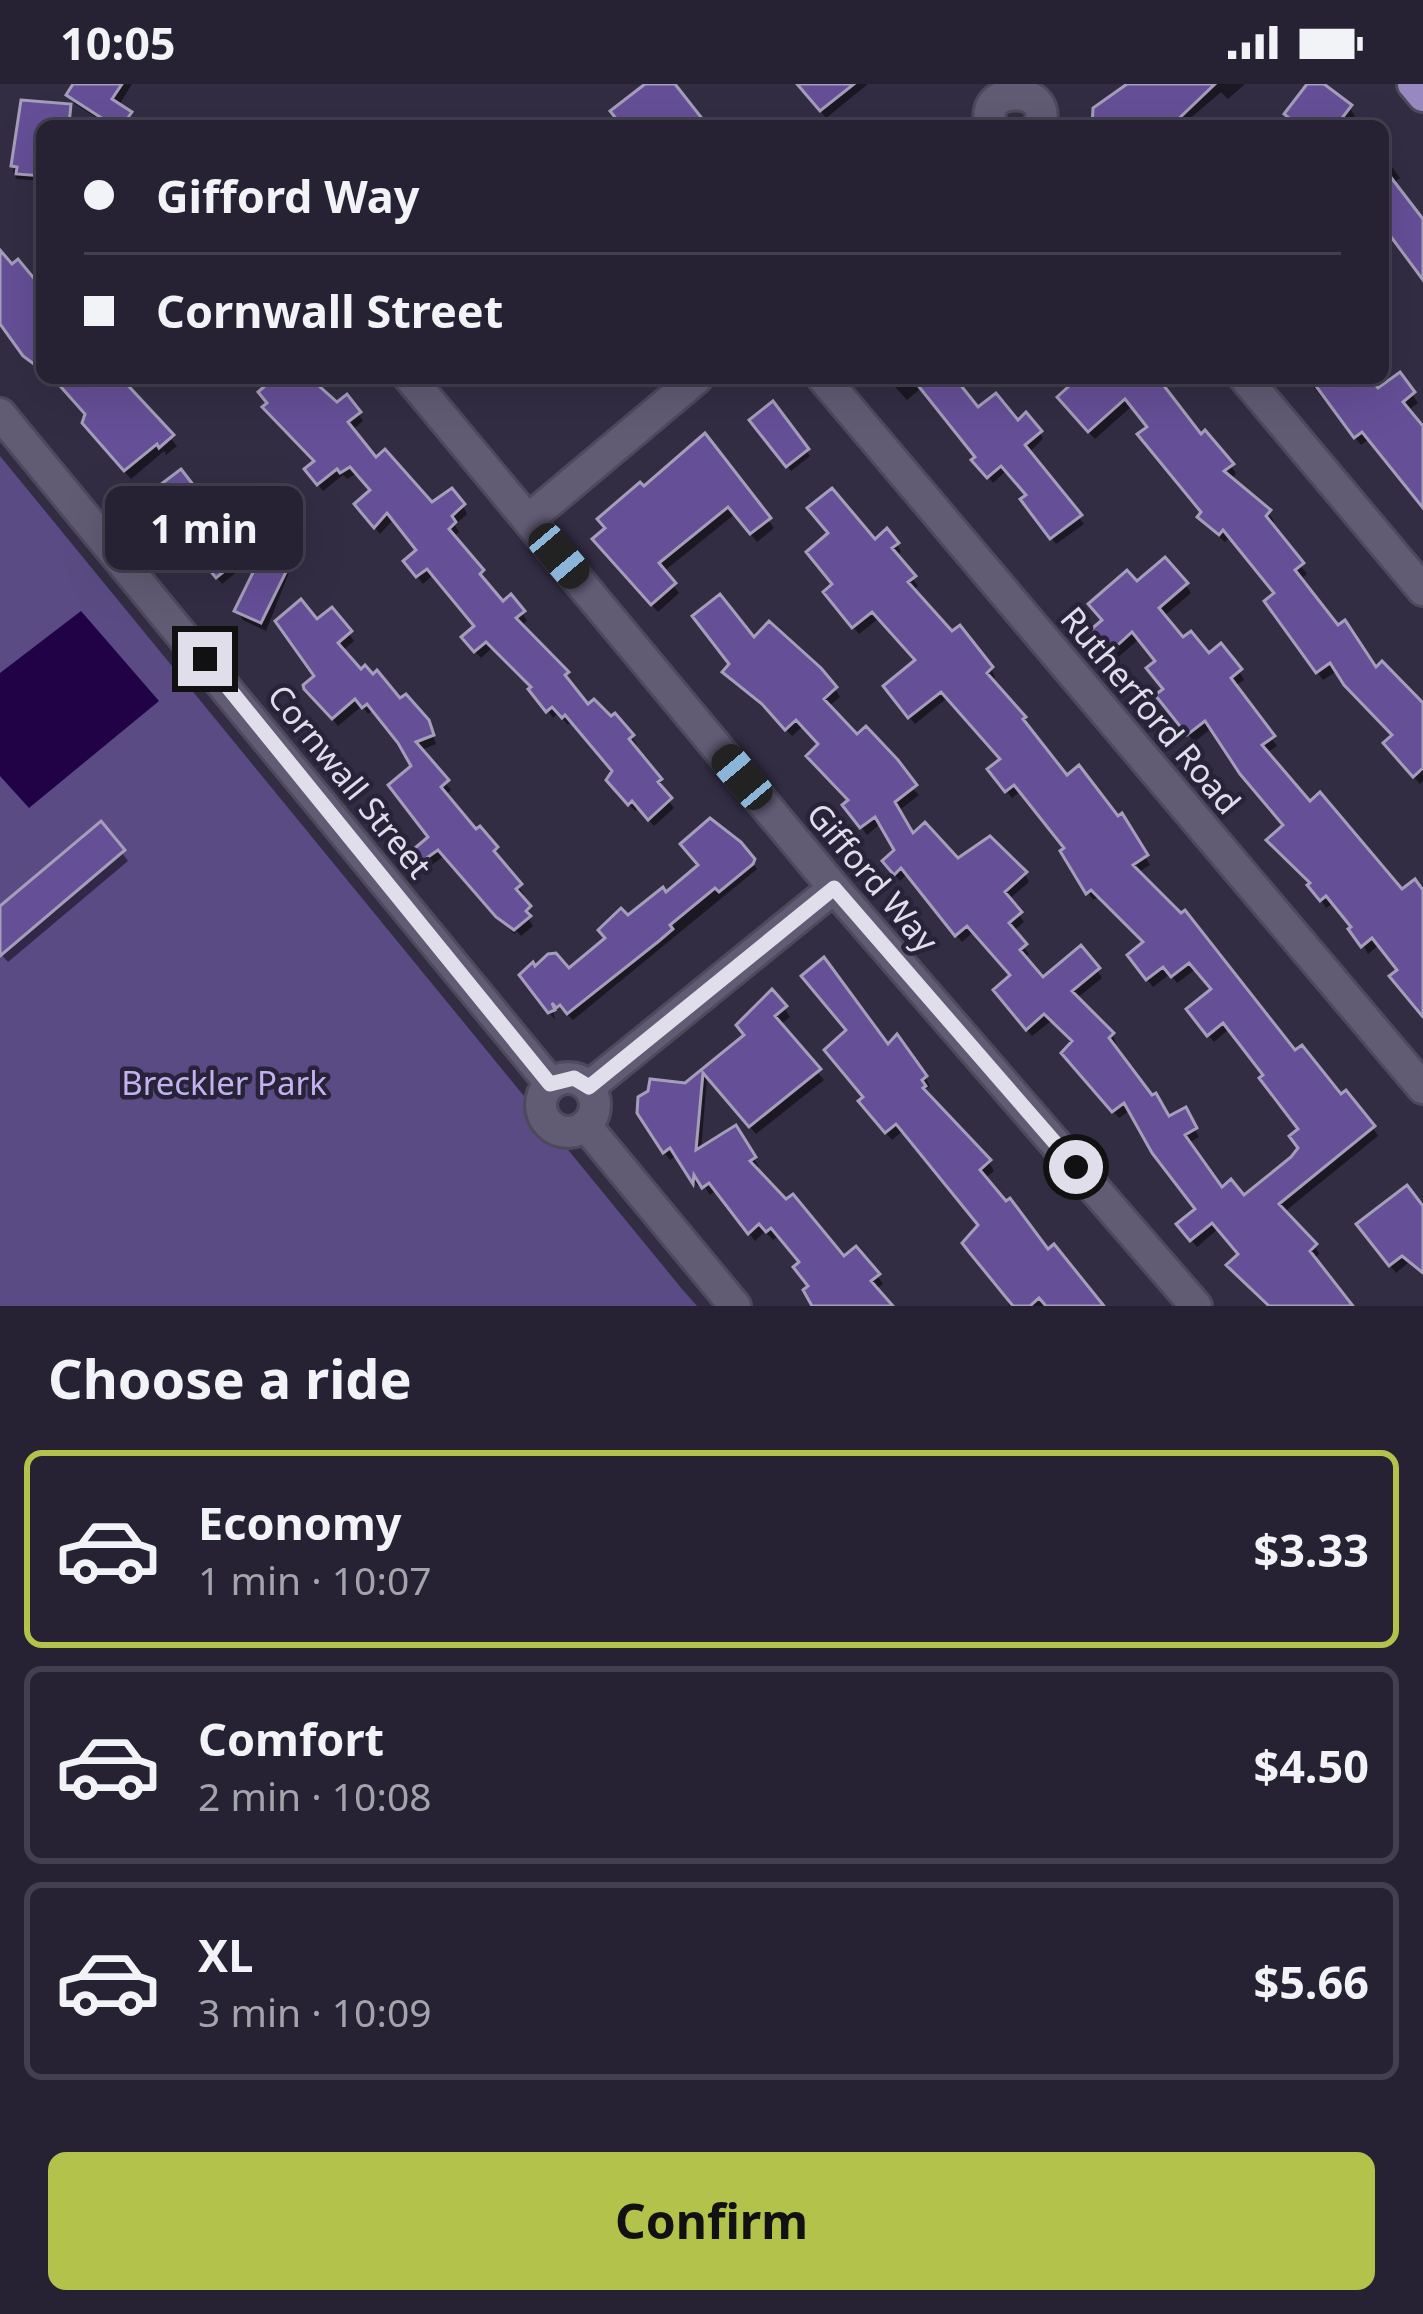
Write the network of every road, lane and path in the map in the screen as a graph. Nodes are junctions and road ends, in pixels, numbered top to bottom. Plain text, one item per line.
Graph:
1 (1064, 84) edge
2 (1413, 84) edge
3 (1423, 96) edge
4 (1014, 105) edge
5 (415, 384) edge
6 (690, 384) edge
7 (829, 384) edge
8 (1250, 384) edge
9 (0, 415) edge
10 (529, 519) junction
11 (1423, 590) edge
12 (834, 888) junction
13 (550, 1084) junction
14 (589, 1087) junction
15 (1423, 1088) edge
16 (586, 1126) junction
17 (736, 1306) edge
18 (1196, 1306) edge

1 - 4 street
2 - 3 main road
5 - 10 street, Gifford Way
6 - 10 street
7 - 15 street, Rutherford Road
8 - 11 street
9 - 13 street, Cornwall Street
10 - 12 street, Gifford Way
12 - 14 street
12 - 18 street, Gifford Way
13 - 14 street
13 - 16 street
14 - 16 street
16 - 17 street

